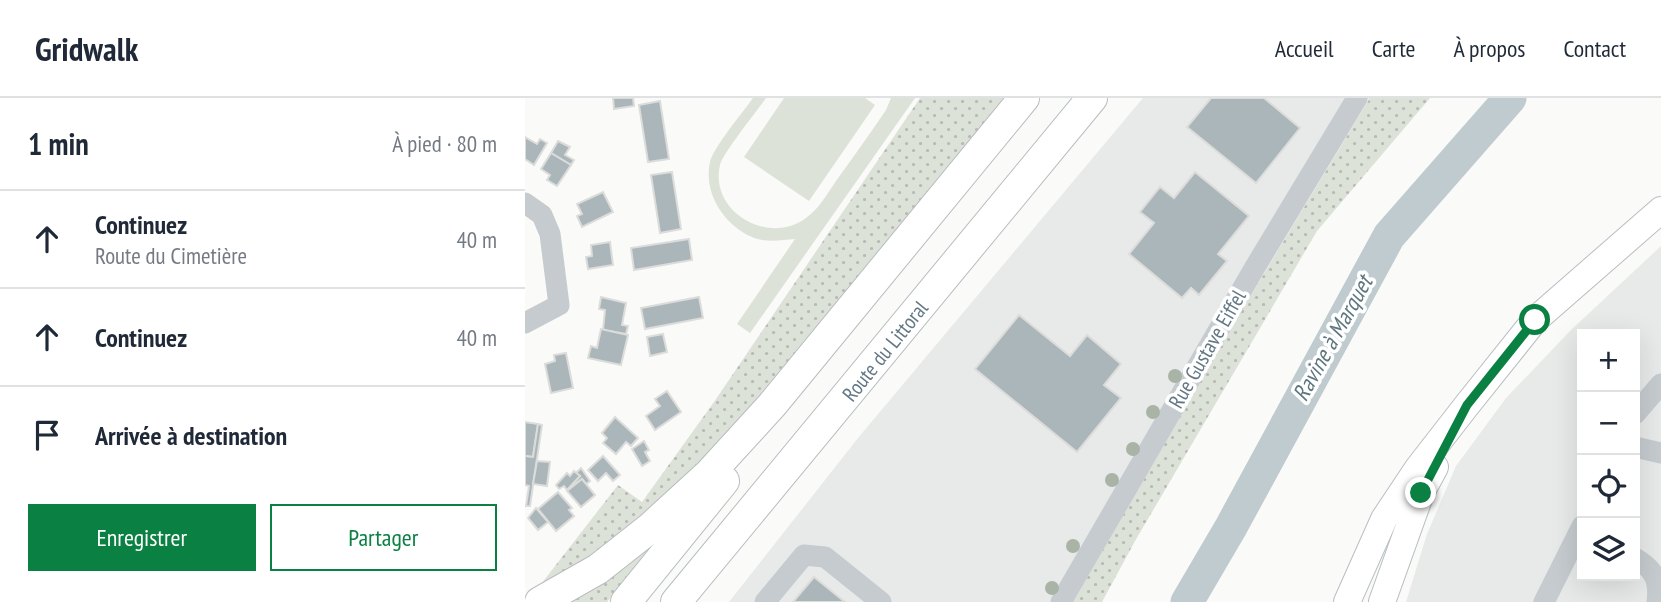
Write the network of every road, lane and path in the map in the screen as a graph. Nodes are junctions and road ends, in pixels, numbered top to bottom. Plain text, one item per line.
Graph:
1 (1024, 98) edge
2 (1037, 98) edge
3 (1092, 98) edge
4 (1357, 98) edge
5 (525, 203) edge
6 (1661, 210) edge
7 (525, 323) edge
8 (1661, 384) edge
9 (1467, 405) junction
10 (1640, 408) edge
11 (820, 430) junction
12 (1640, 448) edge
13 (1661, 453) edge
14 (1577, 536) edge
15 (1640, 561) edge
16 (540, 602) edge
17 (626, 602) edge
18 (676, 602) edge
19 (698, 602) edge
20 (765, 602) edge
21 (881, 602) edge
22 (1061, 602) edge
23 (1347, 602) edge
24 (1382, 602) edge
25 (1544, 602) edge
26 (1657, 602) edge

1 - 16 highway
2 - 17 highway, Route du Littoral
3 - 11 highway, Route du Littoral
4 - 22 street, Rue Gustave Eiffel
5 - 7 street
6 - 9 main road
8 - 10 street
9 - 23 main road
9 - 24 main road
11 - 18 highway, Route du Littoral
11 - 19 highway
12 - 13 street
14 - 25 street
15 - 26 street
20 - 21 street

